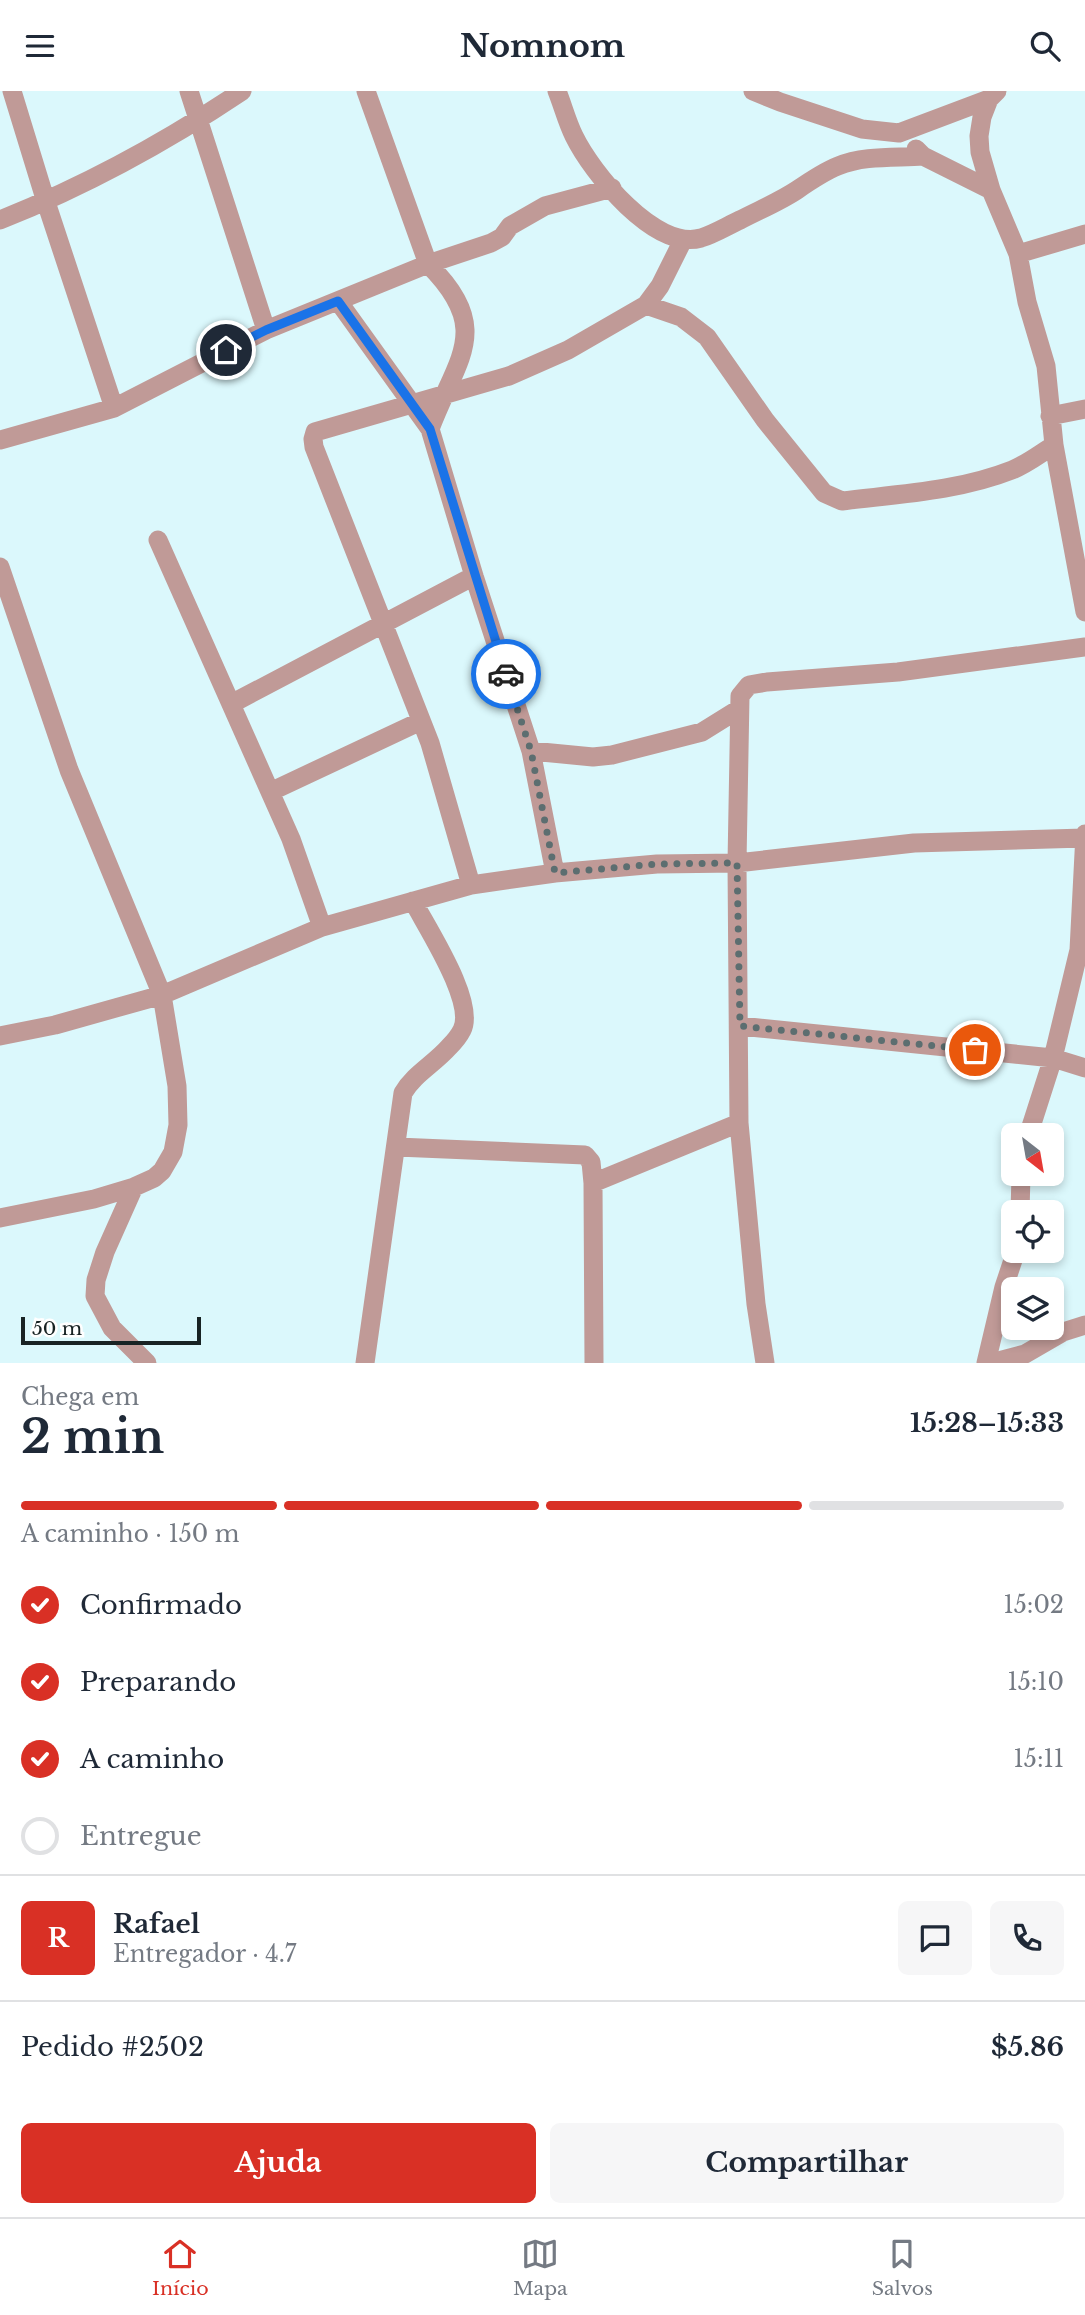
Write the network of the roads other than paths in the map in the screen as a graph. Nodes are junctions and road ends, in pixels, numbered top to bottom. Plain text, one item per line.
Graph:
1 (12, 91) edge
2 (188, 91) edge
3 (242, 91) edge
4 (366, 91) edge
5 (557, 91) edge
6 (753, 91) edge
7 (993, 95) edge
8 (200, 120) junction
9 (900, 133) junction
10 (923, 156) junction
11 (612, 188) junction
12 (991, 190) junction
13 (46, 202) junction
14 (0, 220) edge
15 (1085, 234) edge
16 (683, 240) junction
17 (1018, 254) junction
18 (428, 264) junction
19 (660, 286) junction
20 (338, 301) junction
21 (646, 305) junction
22 (681, 317) junction
23 (266, 330) junction
24 (442, 396) junction
25 (415, 405) junction
26 (114, 408) junction
27 (1085, 409) edge
28 (1050, 416) junction
29 (430, 429) junction
30 (0, 440) edge
31 (1054, 445) junction
32 (158, 540) dead end
33 (0, 568) edge
34 (474, 576) junction
35 (1085, 610) edge
36 (383, 626) junction
37 (1085, 647) edge
38 (232, 704) junction
39 (739, 709) junction
40 (421, 721) junction
41 (531, 751) junction
42 (270, 792) junction
43 (1085, 836) edge
44 (737, 863) junction
45 (555, 873) junction
46 (471, 885) junction
47 (413, 901) junction
48 (322, 927) junction
49 (1082, 950) edge
50 (162, 995) junction
51 (740, 1026) junction
52 (0, 1036) edge
53 (1053, 1058) junction
54 (1085, 1068) edge
55 (739, 1123) junction
56 (1032, 1123) edge
57 (397, 1147) junction
58 (593, 1183) junction
59 (134, 1187) junction
60 (0, 1218) edge
61 (1013, 1263) edge
62 (1085, 1325) edge
63 (147, 1363) edge
64 (365, 1363) edge
65 (594, 1363) edge
66 (765, 1363) edge
67 (989, 1363) edge

1 - 13 street
2 - 8 street
3 - 8 street
4 - 18 street
5 - 11 street
6 - 9 street
7 - 9 street
7 - 12 street
8 - 13 street
8 - 23 street
9 - 10 street
10 - 12 street
10 - 16 street
11 - 16 street
11 - 18 street
12 - 17 street
13 - 14 street
13 - 26 street
15 - 17 street
16 - 19 street
17 - 28 street
18 - 20 street
18 - 24 street
19 - 21 street
19 - 22 street
20 - 23 street
20 - 25 street
21 - 22 street
21 - 24 street
22 - 31 street
23 - 26 street
24 - 25 street
24 - 29 street
25 - 29 street
25 - 36 street
26 - 30 street
27 - 28 street
28 - 31 street
29 - 34 street
31 - 35 street
32 - 38 street
33 - 50 street
34 - 36 street
34 - 41 street
36 - 38 street
36 - 40 street
37 - 39 street
38 - 42 street
39 - 41 street
39 - 44 street
40 - 42 street
40 - 46 street
41 - 45 street
42 - 48 street
43 - 44 street
43 - 49 street
44 - 45 street
44 - 51 street
45 - 46 street
46 - 47 street
47 - 48 street
47 - 57 street
48 - 50 street
49 - 53 street
50 - 52 street
50 - 59 street
51 - 53 street
51 - 55 street
53 - 54 street
53 - 56 street
55 - 58 street
55 - 66 street
57 - 58 street
57 - 64 street
58 - 65 street
59 - 60 street
59 - 63 street
61 - 67 street
62 - 67 street

